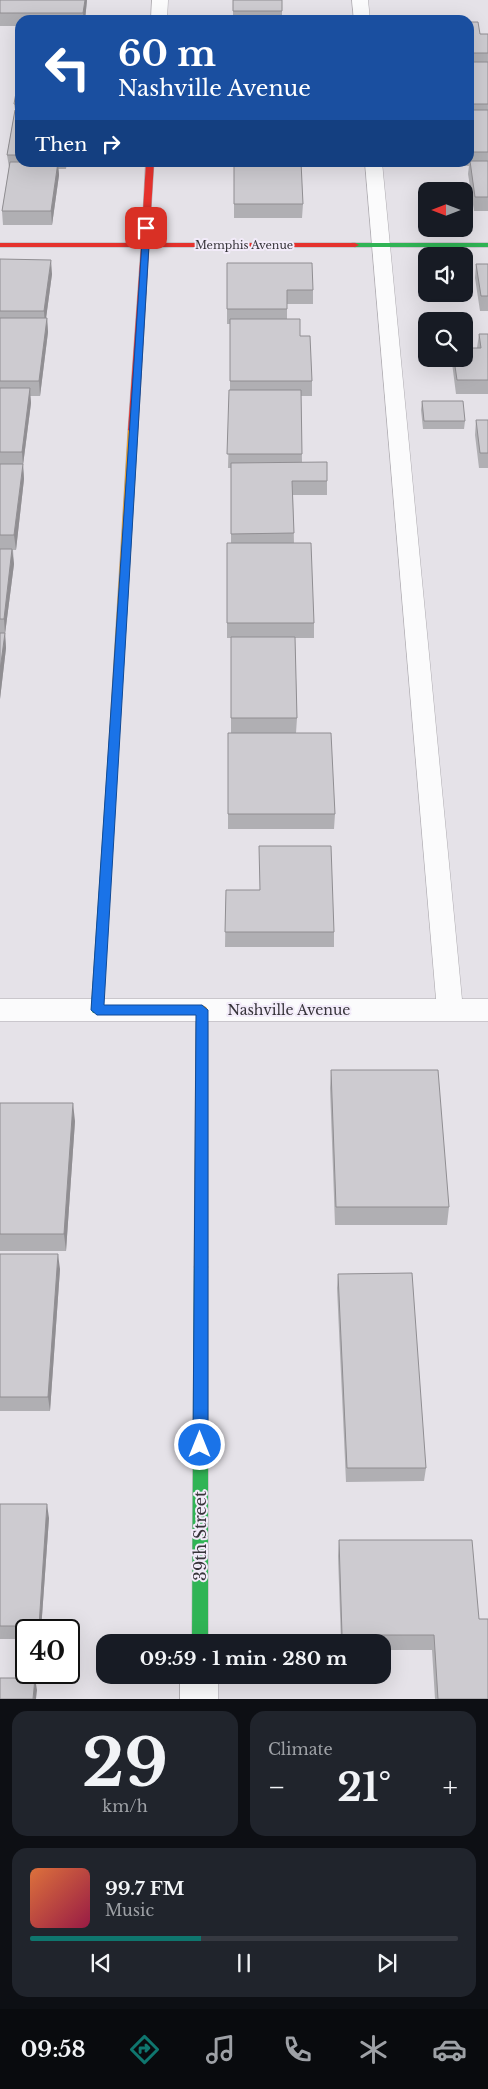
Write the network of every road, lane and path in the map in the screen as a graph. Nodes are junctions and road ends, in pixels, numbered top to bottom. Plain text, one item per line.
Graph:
1 (160, 0) edge
2 (360, 0) edge
3 (159, 15) edge
4 (362, 15) edge
5 (150, 167) edge
6 (373, 167) edge
7 (0, 245) edge
8 (145, 245) junction
9 (380, 245) junction
10 (488, 245) edge
11 (0, 1010) edge
12 (97, 1010) junction
13 (202, 1010) junction
14 (450, 1010) junction
15 (488, 1010) edge
16 (200, 1634) edge
17 (199, 1684) edge
18 (199, 1699) edge

1 - 3 street
2 - 4 lane
5 - 8 street
6 - 9 lane
7 - 8 street, Memphis Avenue
8 - 9 street, Memphis Avenue
8 - 12 street
9 - 10 street, Memphis Avenue
9 - 14 lane
11 - 12 street, Nashville Avenue
12 - 13 street, Nashville Avenue
13 - 14 street, Nashville Avenue
13 - 16 street, 39th Street
14 - 15 street, Nashville Avenue
17 - 18 street

